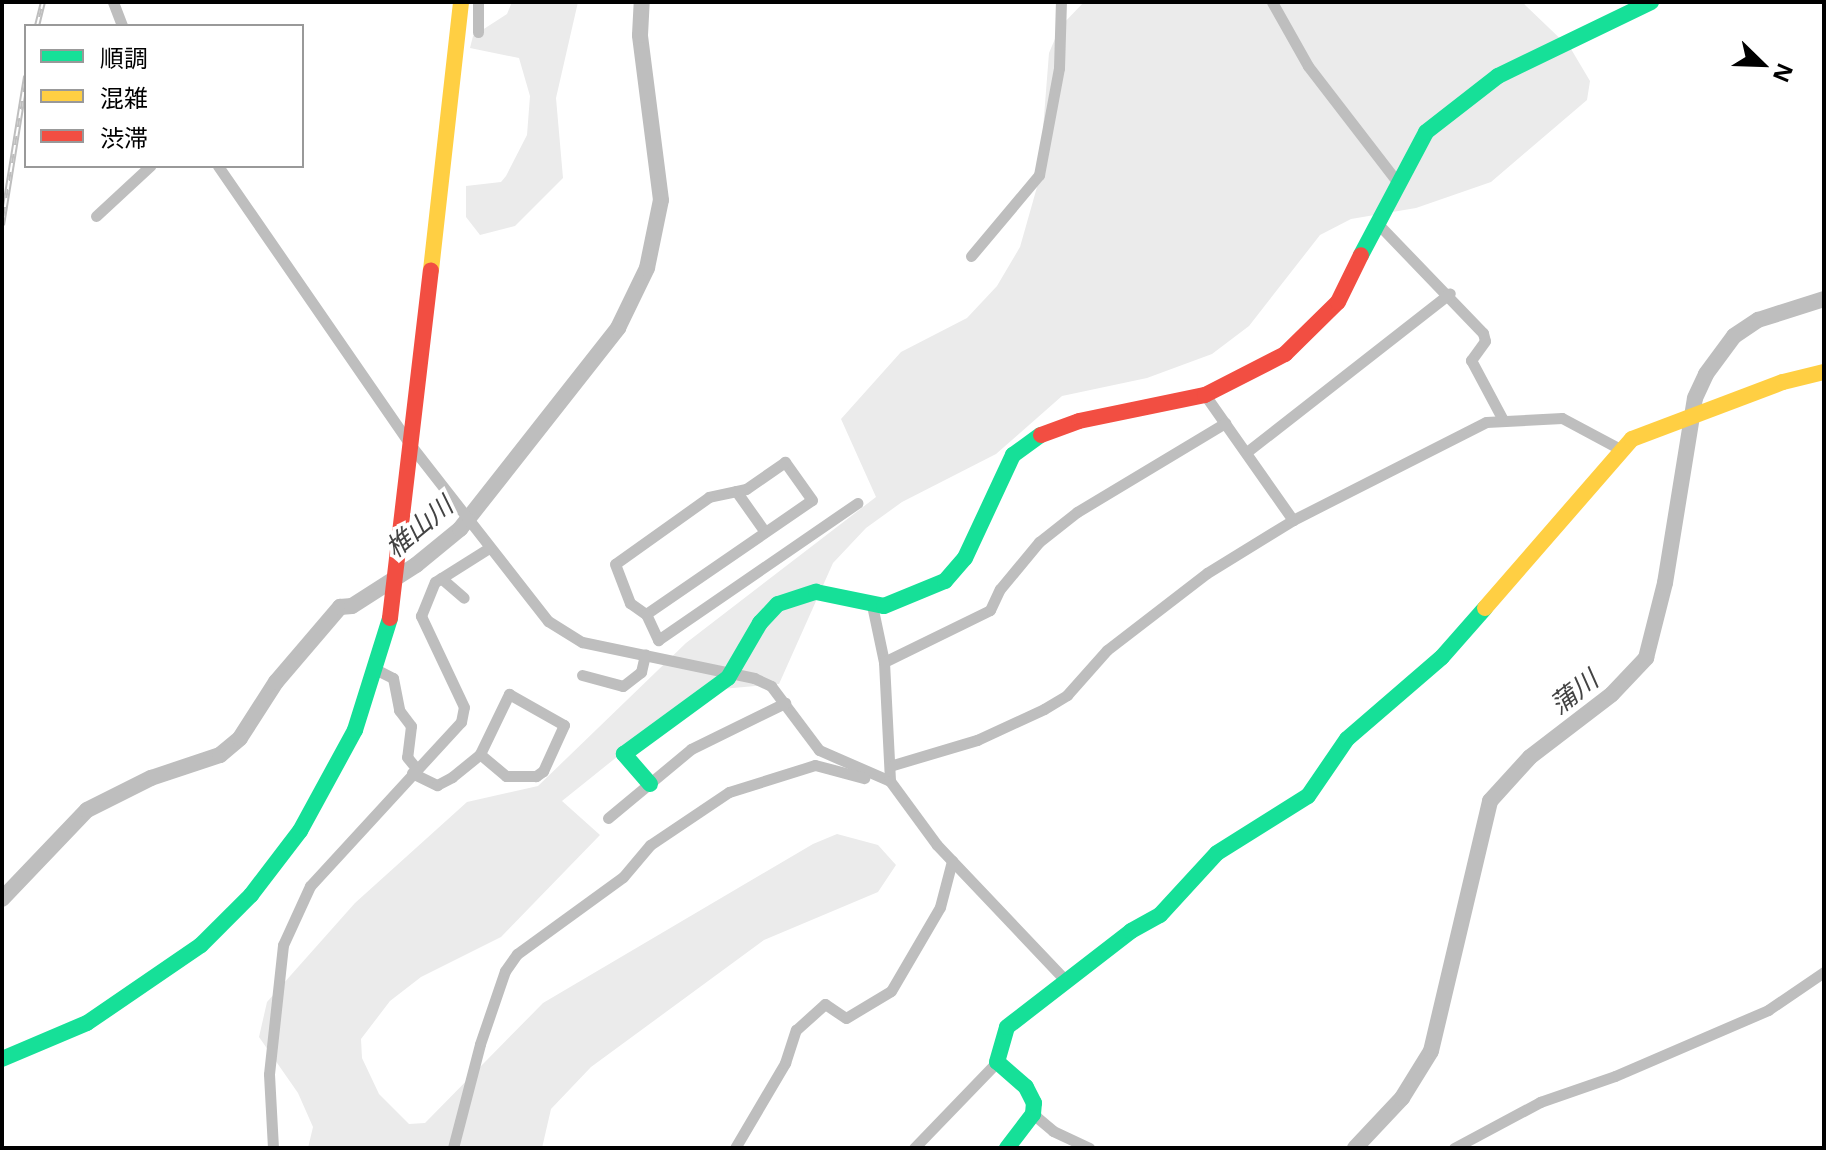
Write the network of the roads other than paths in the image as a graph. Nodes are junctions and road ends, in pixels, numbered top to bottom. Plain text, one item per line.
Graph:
1 (113, 2) edge
2 (461, 2) edge
3 (478, 2) edge
4 (1061, 2) edge
5 (1272, 2) edge
6 (1651, 2) edge
7 (121, 24) edge
8 (478, 32) dead end
9 (148, 168) edge
10 (219, 168) edge
11 (1398, 183) junction
12 (96, 216) dead end
13 (1379, 225) junction
14 (971, 256) dead end
15 (1450, 293) junction
16 (1824, 372) edge
17 (1205, 395) junction
18 (1502, 418) junction
19 (1225, 423) junction
20 (412, 447) junction
21 (1620, 449) junction
22 (1248, 451) junction
23 (736, 491) junction
24 (857, 503) dead end
25 (1293, 520) junction
26 (765, 532) junction
27 (487, 545) junction
28 (441, 578) junction
29 (464, 598) dead end
30 (872, 605) junction
31 (646, 614) junction
32 (658, 640) junction
33 (650, 655) junction
34 (884, 662) junction
35 (377, 670) junction
36 (732, 670) junction
37 (582, 675) dead end
38 (785, 703) junction
39 (480, 754) junction
40 (893, 765) junction
41 (414, 770) junction
42 (890, 781) junction
43 (650, 784) junction
44 (608, 818) dead end
45 (952, 861) junction
46 (1824, 972) edge
47 (1066, 981) junction
48 (2, 1059) edge
49 (997, 1062) junction
50 (1033, 1114) junction
51 (273, 1148) edge
52 (453, 1148) edge
53 (735, 1148) edge
54 (914, 1148) edge
55 (1007, 1148) edge
56 (1089, 1148) edge
57 (1454, 1148) edge

1 - 7 street
2 - 20 street
3 - 8 street
4 - 14 street
5 - 11 street
6 - 11 street
9 - 12 street
10 - 20 street
11 - 13 street
13 - 15 street
13 - 17 street
15 - 18 street
15 - 22 street
16 - 21 street
17 - 19 street
17 - 30 street
18 - 21 street
18 - 25 street
19 - 22 street
19 - 34 street
20 - 27 street
20 - 35 street
21 - 47 street
22 - 25 street
23 - 26 street
23 - 26 street
23 - 31 street
24 - 32 street
25 - 40 street
26 - 31 street
27 - 28 street
27 - 33 street
28 - 29 street
28 - 41 street
30 - 34 street
30 - 36 street
31 - 32 street
32 - 33 street
33 - 36 street
33 - 37 street
34 - 40 street
35 - 41 street
35 - 48 street
36 - 38 street
36 - 43 street
38 - 42 street
38 - 43 street
39 - 39 street
39 - 41 street
40 - 42 street
41 - 51 street
42 - 45 street
42 - 52 street
43 - 44 street
45 - 47 street
45 - 53 street
46 - 57 street
47 - 49 street
49 - 50 street
49 - 54 street
50 - 55 street
50 - 56 street

